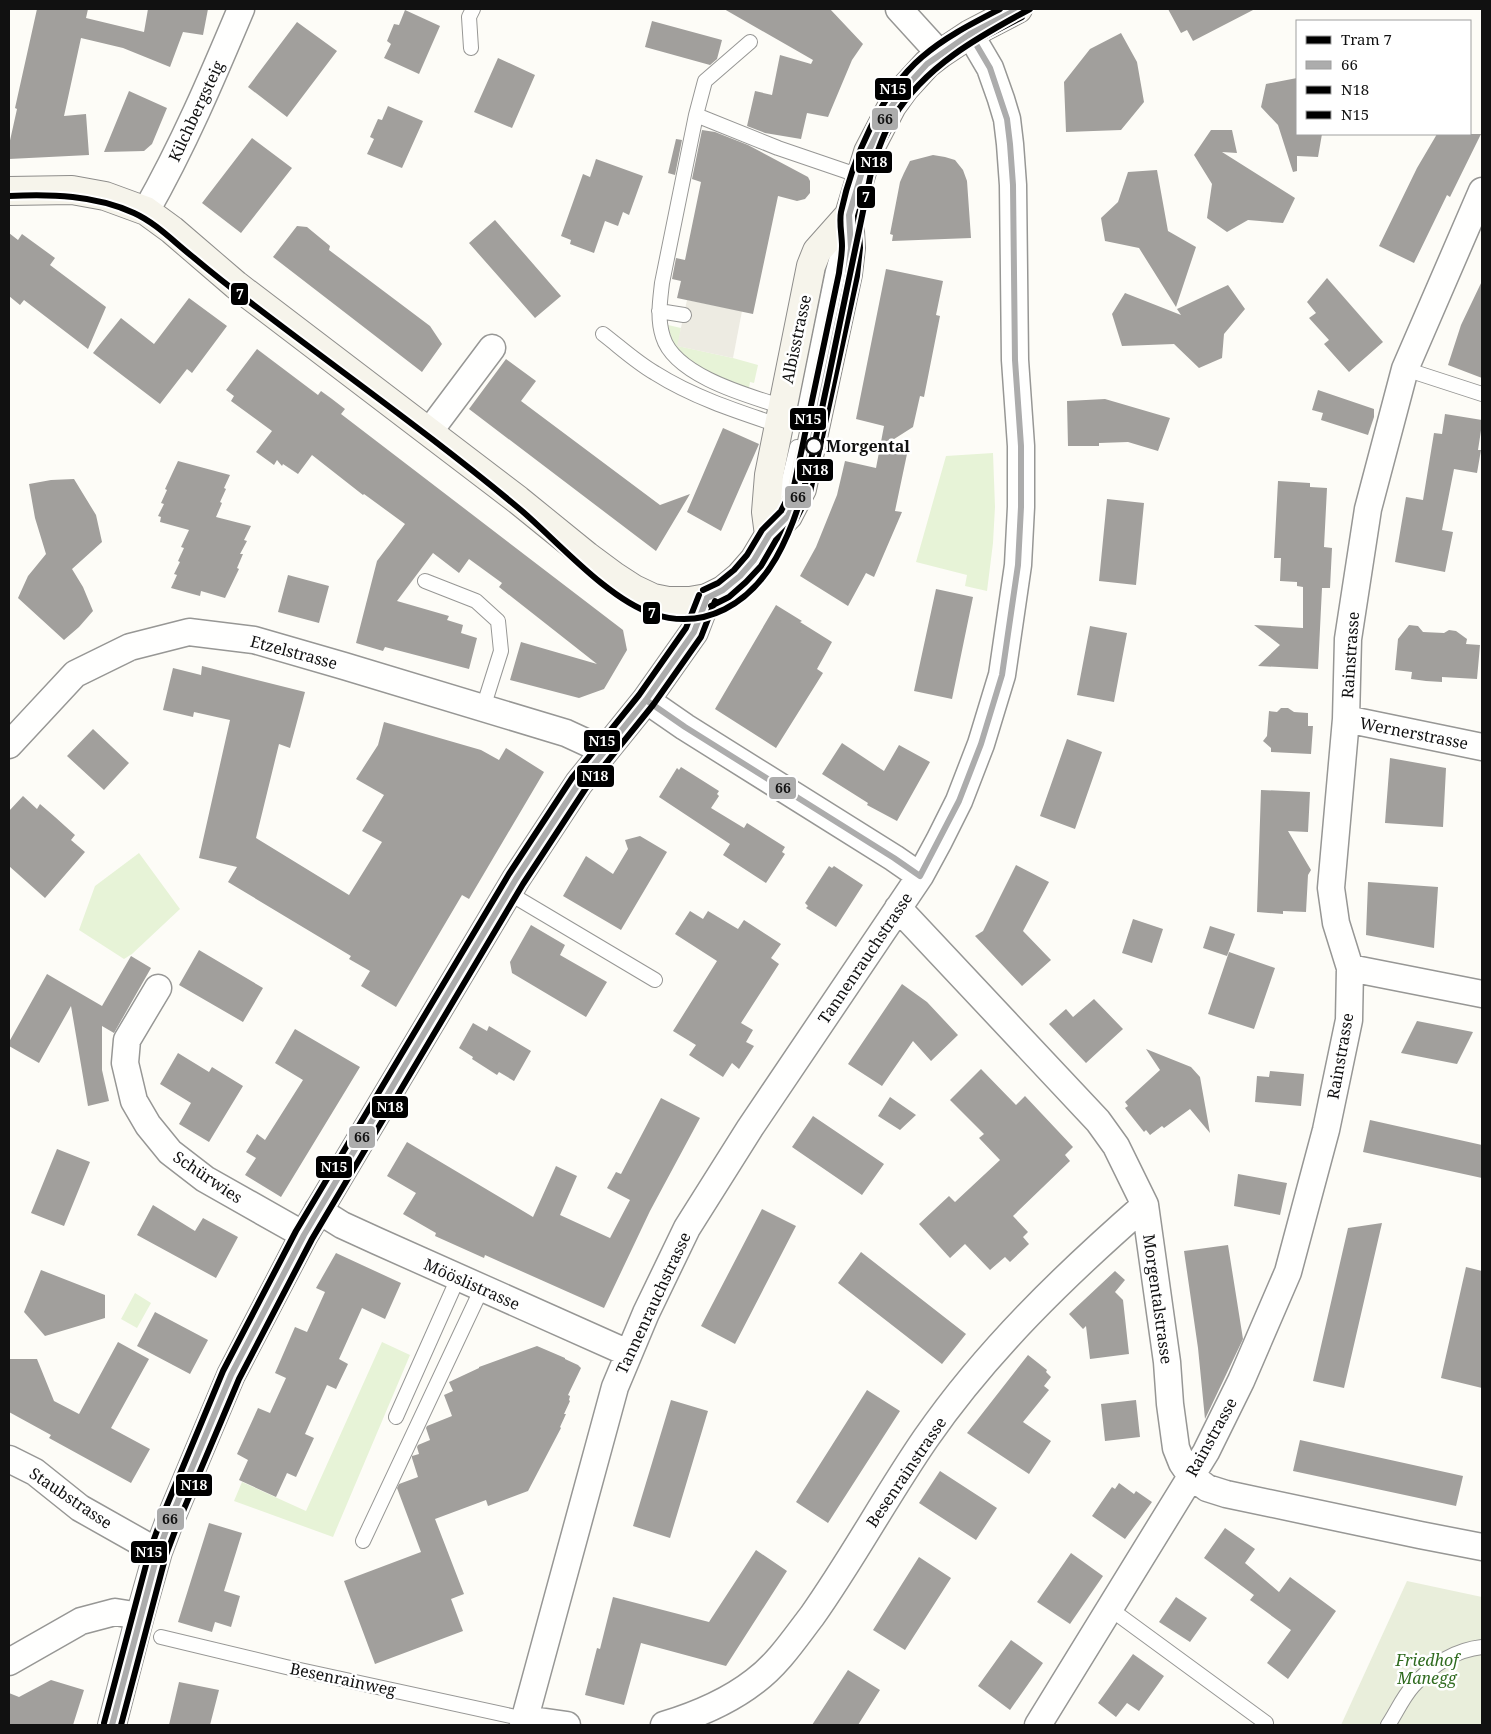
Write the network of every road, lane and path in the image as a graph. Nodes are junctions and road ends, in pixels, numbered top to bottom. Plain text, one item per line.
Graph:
1 (241, 9) edge
2 (473, 9) edge
3 (899, 9) edge
4 (1018, 9) edge
5 (970, 34) junction
6 (750, 42) dead end
7 (471, 48) dead end
8 (940, 54) junction
9 (696, 115) junction
10 (860, 176) junction
11 (9, 191) edge
12 (1482, 191) edge
13 (146, 211) junction
14 (849, 215) junction
15 (659, 310) junction
16 (684, 315) dead end
17 (603, 334) dead end
18 (492, 348) dead end
19 (1406, 369) junction
20 (1482, 394) edge
21 (775, 414) junction
22 (429, 432) junction
23 (769, 535) junction
24 (425, 581) dead end
25 (707, 598) junction
26 (646, 700) junction
27 (483, 708) junction
28 (1346, 719) junction
29 (9, 745) edge
30 (1482, 747) edge
31 (605, 751) junction
32 (920, 876) junction
33 (507, 892) junction
34 (898, 908) junction
35 (1350, 968) junction
36 (655, 980) dead end
37 (158, 988) dead end
38 (1482, 994) edge
39 (1145, 1205) junction
40 (318, 1210) junction
41 (304, 1235) junction
42 (470, 1283) junction
43 (628, 1353) junction
44 (396, 1417) dead end
45 (9, 1459) edge
46 (1191, 1476) junction
47 (363, 1541) dead end
48 (1482, 1547) edge
49 (158, 1552) junction
50 (1109, 1608) junction
51 (140, 1616) junction
52 (161, 1637) dead end
53 (1482, 1647) edge
54 (9, 1662) edge
55 (524, 1722) edge
56 (1266, 1723) dead end
57 (112, 1725) edge
58 (567, 1725) edge
59 (664, 1725) edge
60 (1038, 1725) edge
61 (1388, 1725) edge

1 - 13 street, Kilchbergsteig
2 - 7 lane
3 - 8 street
4 - 5 main road, Albisstrasse
5 - 8 main road, Albisstrasse
5 - 32 street, Tannenrauchstrasse
6 - 9 lane
8 - 10 main road, Albisstrasse
9 - 10 lane
9 - 15 lane
10 - 14 main road, Albisstrasse
11 - 13 main road, Albisstrasse
12 - 19 street, Rainstrasse
13 - 22 main road, Albisstrasse
14 - 21 main road, Albisstrasse
14 - 23 main road, Albisstrasse
15 - 16 lane
15 - 21 lane
17 - 21 lane
18 - 22 street
19 - 20 lane
19 - 28 street, Rainstrasse
21 - 23 main road, Albisstrasse
22 - 25 main road, Albisstrasse
23 - 25 main road, Albisstrasse
24 - 27 lane
25 - 26 street
26 - 31 street
26 - 32 street
27 - 29 street, Etzelstrasse
27 - 31 street, Etzelstrasse
28 - 30 street, Wernerstrasse
28 - 35 street, Rainstrasse
31 - 33 street
32 - 34 street, Tannenrauchstrasse
33 - 36 lane
33 - 40 street
34 - 39 street, Morgentalstrasse
34 - 43 street, Tannenrauchstrasse
35 - 38 street
35 - 46 street, Rainstrasse
37 - 41 street, Schürwies
39 - 46 street, Morgentalstrasse
39 - 59 street, Besenrainstrasse
40 - 41 street
40 - 42 street, Mööslistrasse
41 - 49 street
42 - 43 street, Mööslistrasse
42 - 44 lane
42 - 47 lane
43 - 55 street, Tannenrauchstrasse
45 - 49 street, Staubstrasse
46 - 48 street, Morgentalstrasse
46 - 50 street, Rainstrasse
49 - 51 street
50 - 56 lane
50 - 60 street, Rainstrasse
51 - 54 street
51 - 57 street
52 - 55 lane, Besenrainweg
53 - 61 lane
55 - 58 street

